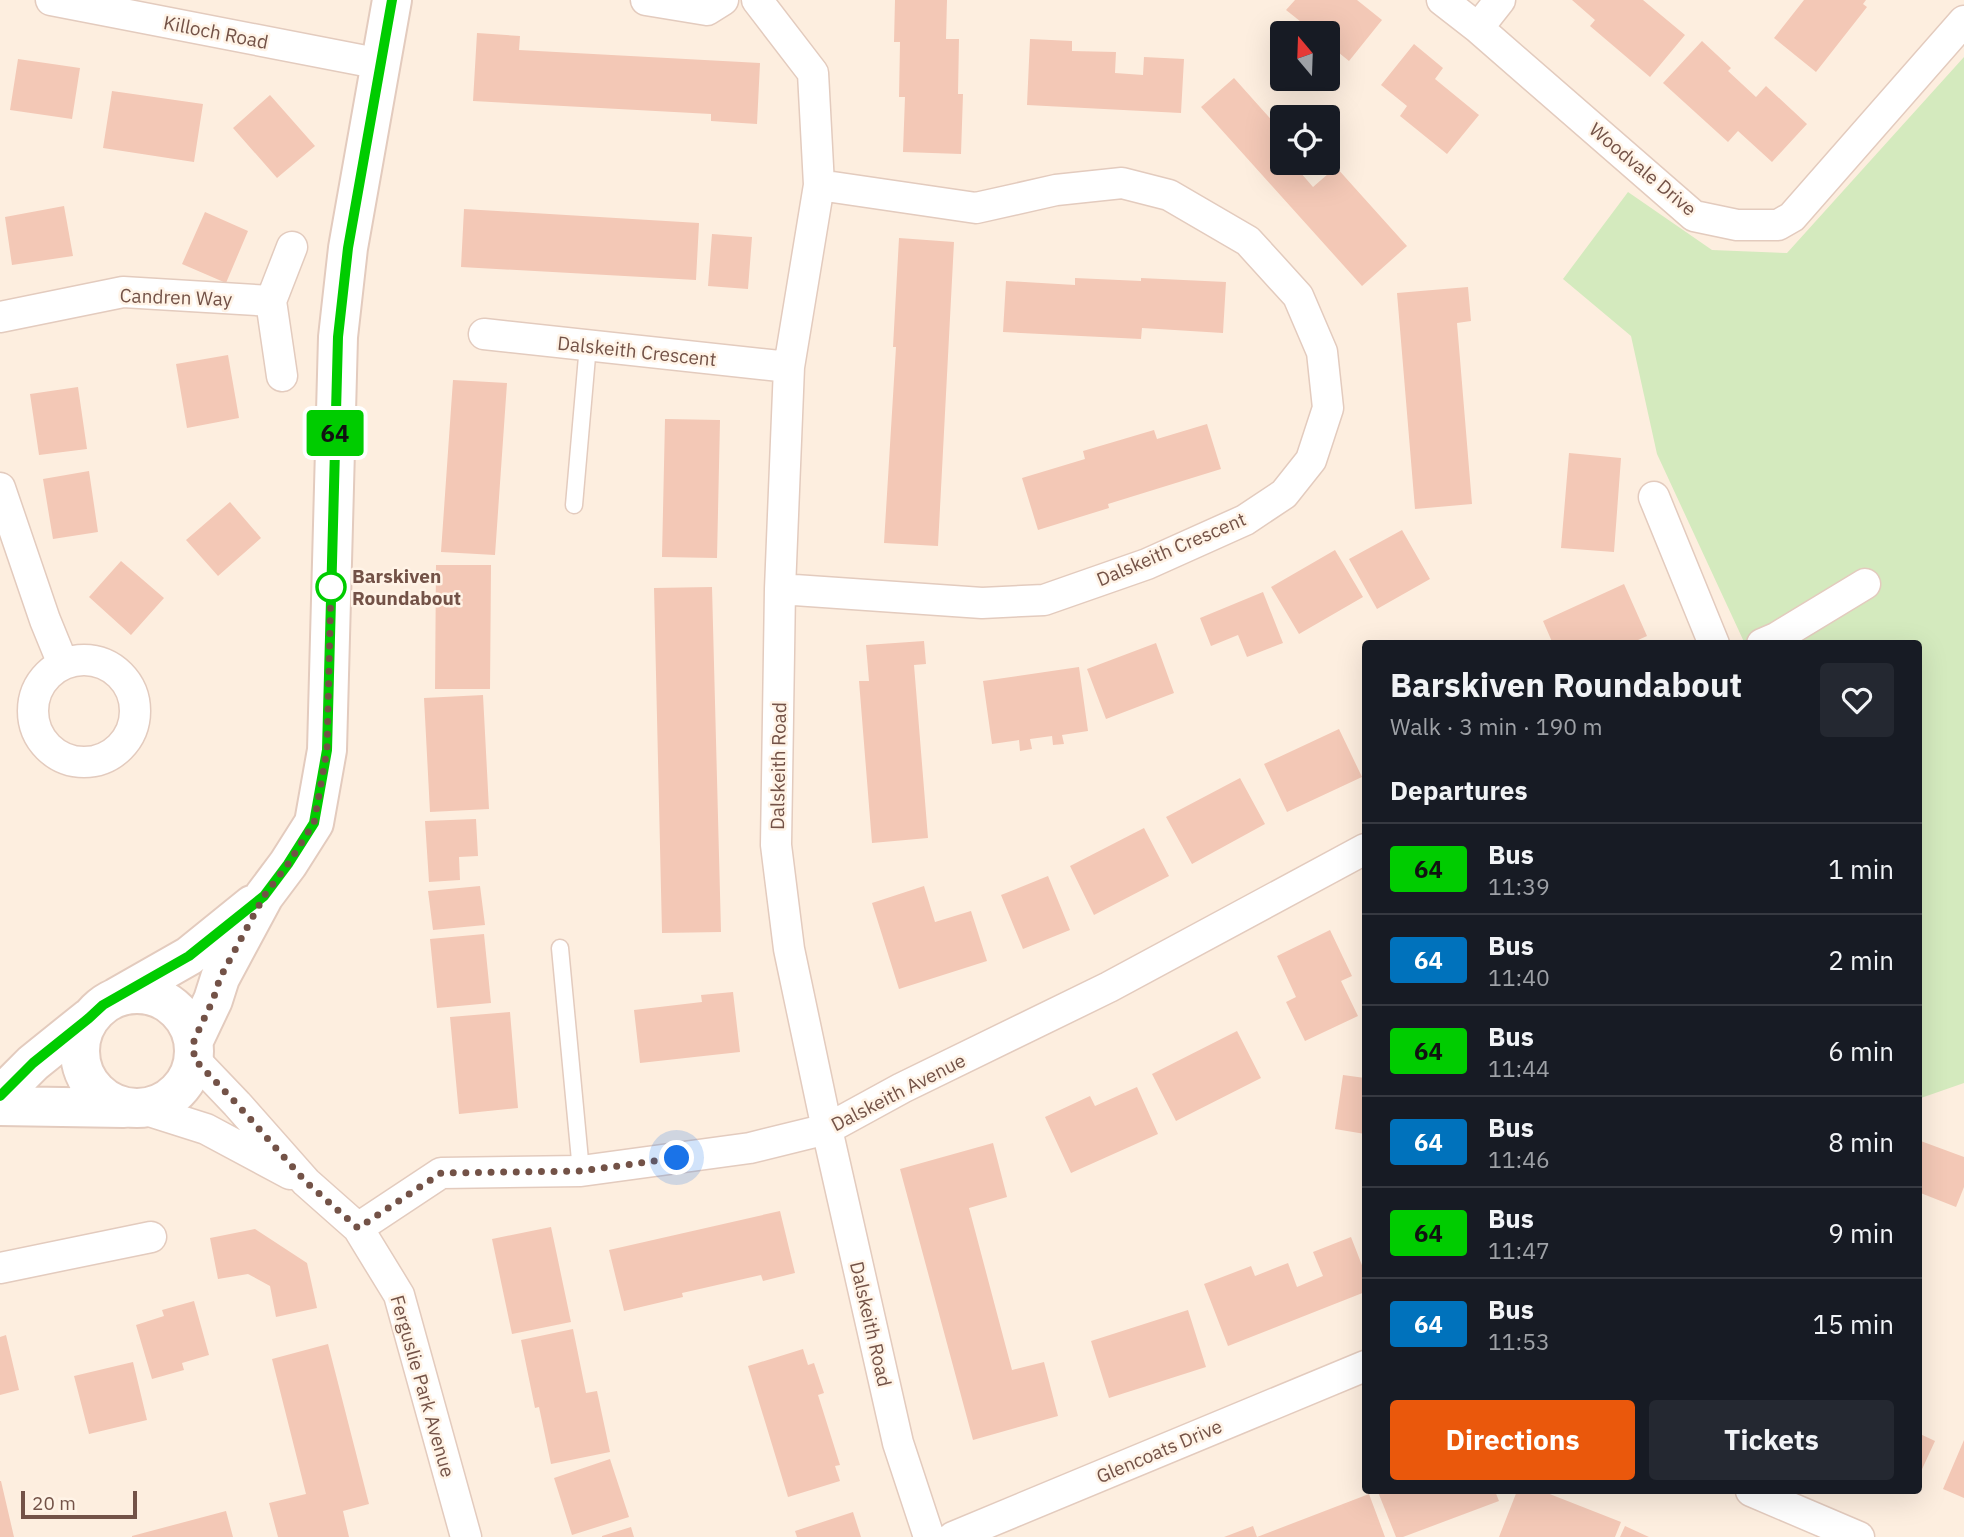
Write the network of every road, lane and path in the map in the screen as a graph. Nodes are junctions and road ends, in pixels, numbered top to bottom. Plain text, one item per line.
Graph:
1 (51, 0) edge
2 (392, 0) edge
3 (646, 0) edge
4 (723, 0) edge
5 (757, 0) edge
6 (1442, 0) edge
7 (1500, 0) edge
8 (1964, 21) edge
9 (1478, 28) junction
10 (382, 64) junction
11 (819, 185) junction
12 (292, 247) dead end
13 (271, 301) junction
14 (0, 317) edge
15 (484, 334) dead end
16 (588, 345) junction
17 (789, 367) junction
18 (282, 376) dead end
19 (0, 488) edge
20 (1654, 497) dead end
21 (574, 505) dead end
22 (1865, 584) dead end
23 (780, 589) junction
24 (1712, 640) edge
25 (1771, 640) edge
26 (63, 664) dead end
27 (1362, 851) edge
28 (264, 896) junction
29 (560, 948) dead end
30 (102, 1008) junction
31 (194, 1049) junction
32 (0, 1096) edge
33 (0, 1106) edge
34 (134, 1108) junction
35 (827, 1129) junction
36 (581, 1171) junction
37 (306, 1182) junction
38 (358, 1228) junction
39 (151, 1237) dead end
40 (0, 1268) edge
41 (1362, 1367) edge
42 (1763, 1494) edge
43 (466, 1537) edge
44 (929, 1537) edge
45 (953, 1537) edge
46 (1859, 1537) edge

1 - 10 street, Killoch Road
2 - 10 street
3 - 4 street
5 - 11 street, Dalskeith Road
6 - 9 street, Woodvale Drive
7 - 9 street
8 - 9 street, Woodvale Drive
10 - 28 street
11 - 17 street, Dalskeith Road
11 - 23 street, Dalskeith Crescent
12 - 13 street
13 - 14 street, Candren Way
13 - 18 street
15 - 16 street, Dalskeith Crescent
16 - 17 street, Dalskeith Crescent
16 - 21 lane
17 - 23 street, Dalskeith Road
19 - 26 street
20 - 24 street
22 - 25 street
23 - 35 street, Dalskeith Road
27 - 35 street, Dalskeith Avenue
28 - 30 street
28 - 31 street
29 - 36 lane
30 - 31 street
30 - 32 street
30 - 34 street
31 - 34 street
31 - 37 street, Ferguslie Park Avenue
33 - 34 street
34 - 37 street, Ferguslie Park Avenue
35 - 36 street, Dalskeith Avenue
35 - 44 street, Dalskeith Road
36 - 38 street, Dalskeith Avenue
37 - 38 street, Ferguslie Park Avenue
38 - 43 street, Ferguslie Park Avenue
39 - 40 street
41 - 45 street, Glencoats Drive
42 - 46 street

